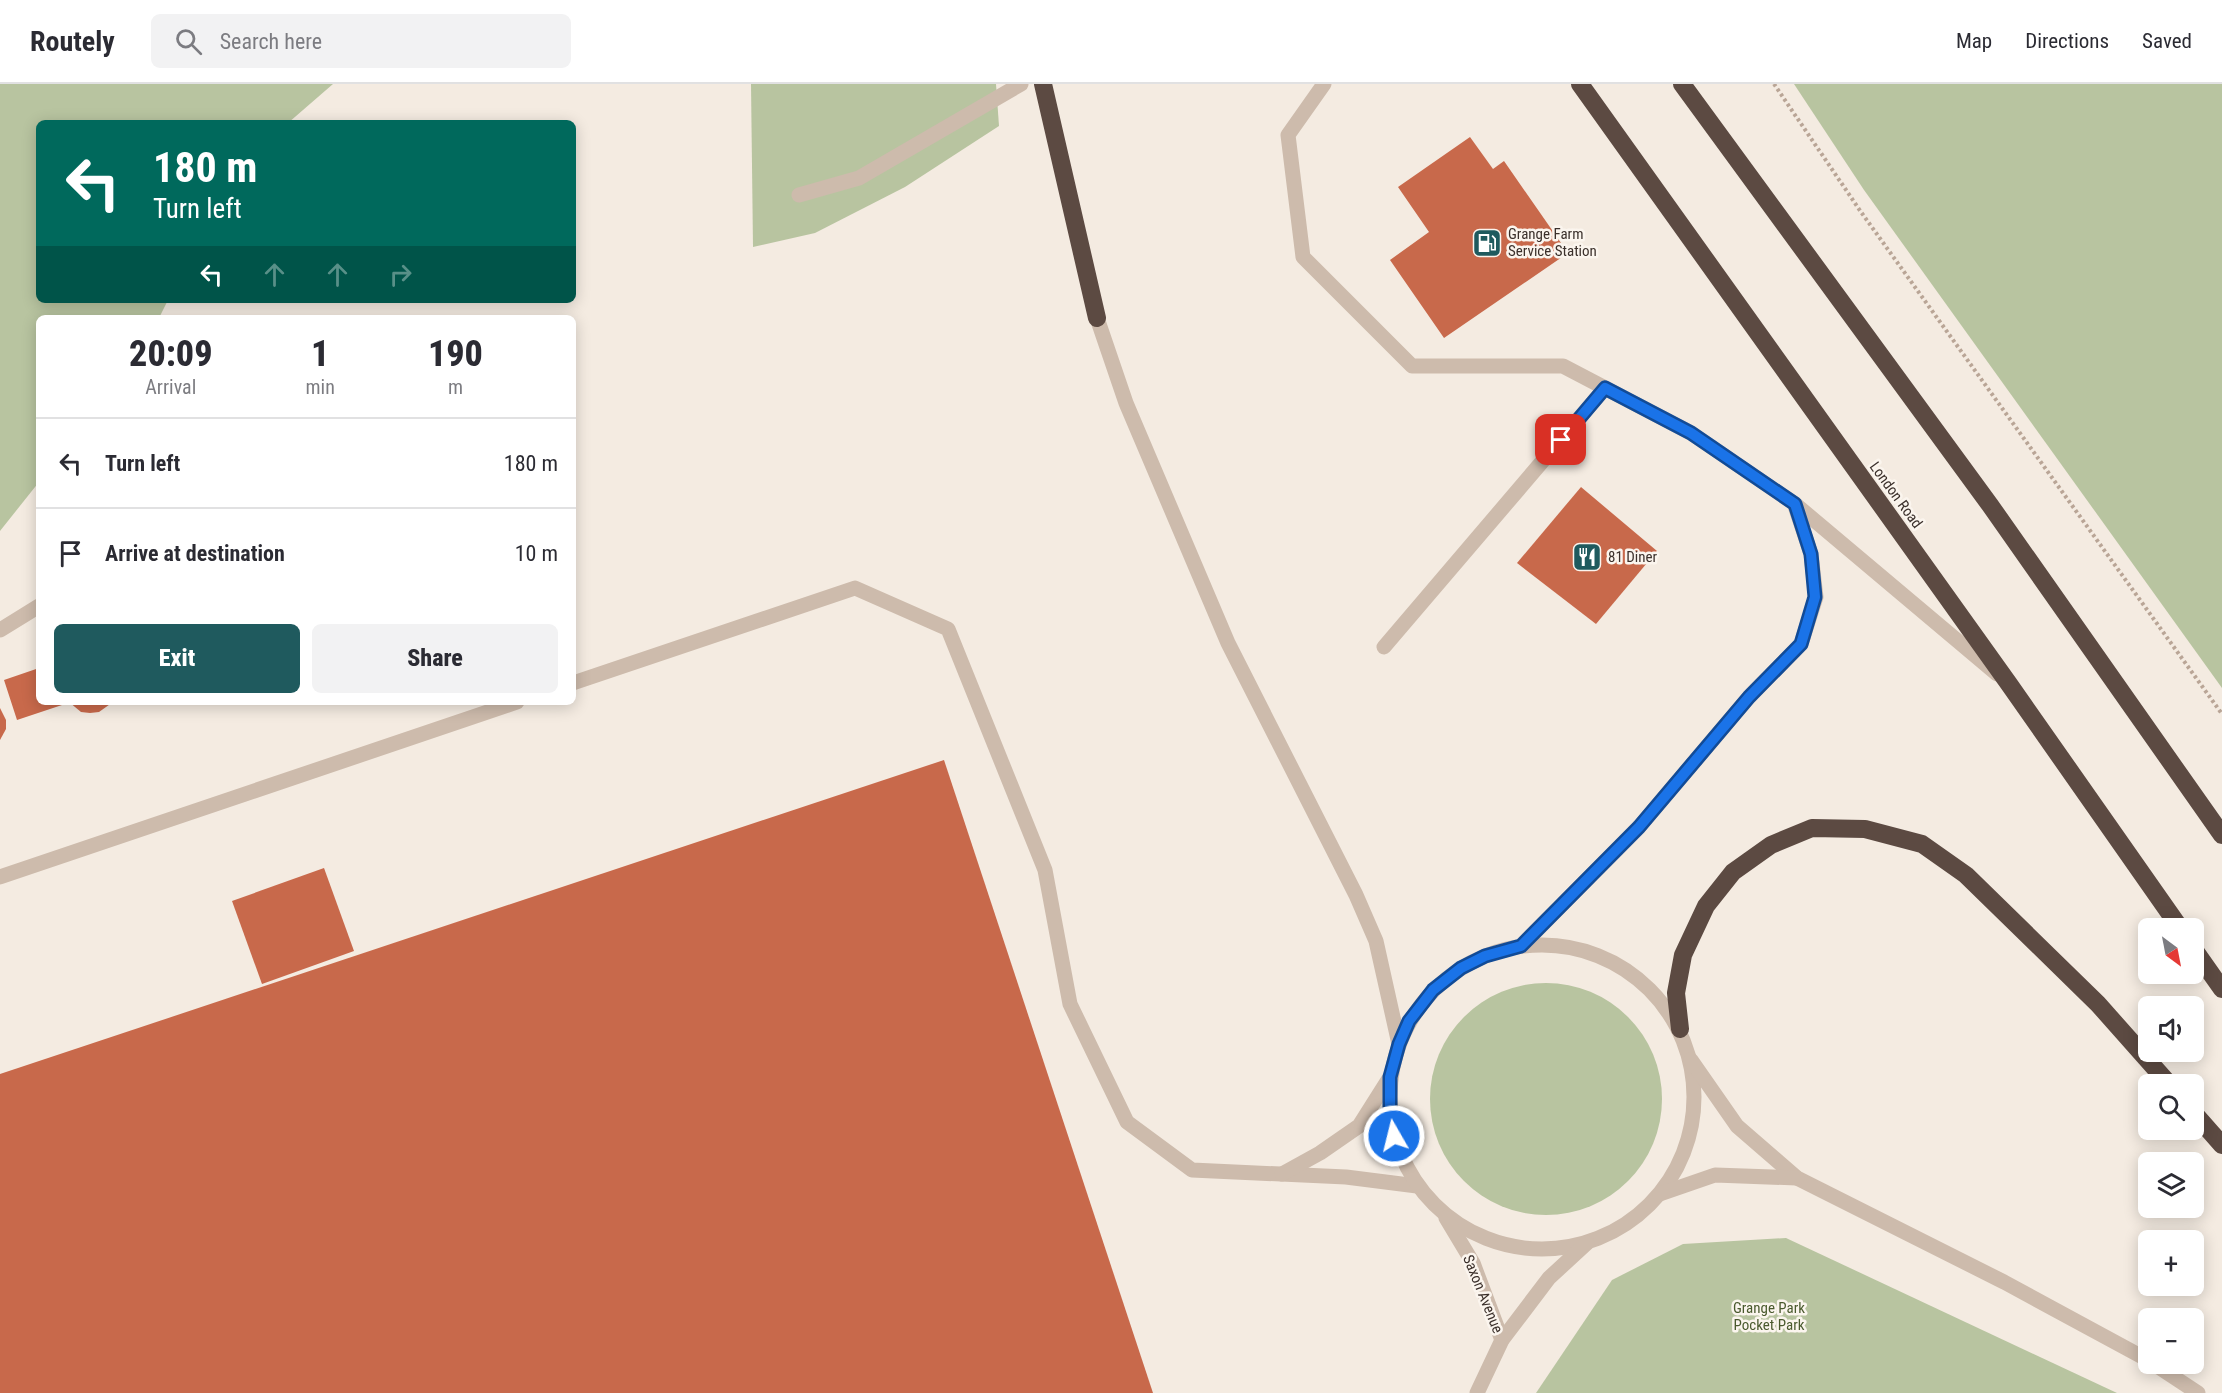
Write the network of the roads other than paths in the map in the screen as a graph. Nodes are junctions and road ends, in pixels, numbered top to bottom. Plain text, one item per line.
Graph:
1 (1022, 84) edge
2 (1043, 84) edge
3 (1324, 84) edge
4 (1580, 84) edge
5 (1683, 84) edge
6 (799, 195) dead end
7 (1096, 318) joint
8 (1605, 388) junction
9 (1795, 504) junction
10 (36, 608) edge
11 (0, 630) edge
12 (1384, 647) dead end
13 (576, 682) edge
14 (2009, 684) junction
15 (508, 705) edge
16 (2222, 835) edge
17 (0, 877) edge
18 (2173, 918) edge
19 (1521, 946) junction
20 (2204, 964) edge
21 (2222, 989) edge
22 (1680, 1029) junction
23 (1399, 1044) junction
24 (1690, 1058) junction
25 (2160, 1074) edge
26 (1390, 1077) junction
27 (2204, 1125) edge
28 (2222, 1145) edge
29 (1282, 1174) junction
30 (1797, 1178) junction
31 (1417, 1186) junction
32 (1660, 1194) junction
33 (1445, 1216) junction
34 (1587, 1243) junction
35 (1502, 1340) junction
36 (2138, 1355) edge
37 (2169, 1374) edge
38 (1477, 1393) edge
39 (2198, 1393) edge

1 - 6 street
2 - 7 highway
3 - 8 street
4 - 14 highway, London Road
5 - 16 highway
7 - 23 street
8 - 9 street
8 - 12 street
9 - 14 street
9 - 19 street
10 - 11 street
13 - 29 street
14 - 18 highway, London Road
15 - 17 street
19 - 22 street
19 - 23 street
20 - 21 highway
22 - 24 street
22 - 25 highway
23 - 26 street
24 - 30 street
24 - 32 street
26 - 29 street
26 - 31 street
27 - 28 highway
29 - 31 street
30 - 32 street
30 - 36 street
31 - 33 street
32 - 34 street
33 - 34 street
33 - 35 street, Saxon Avenue
34 - 35 street, Saxon Avenue
35 - 38 street, Saxon Avenue
37 - 39 street

